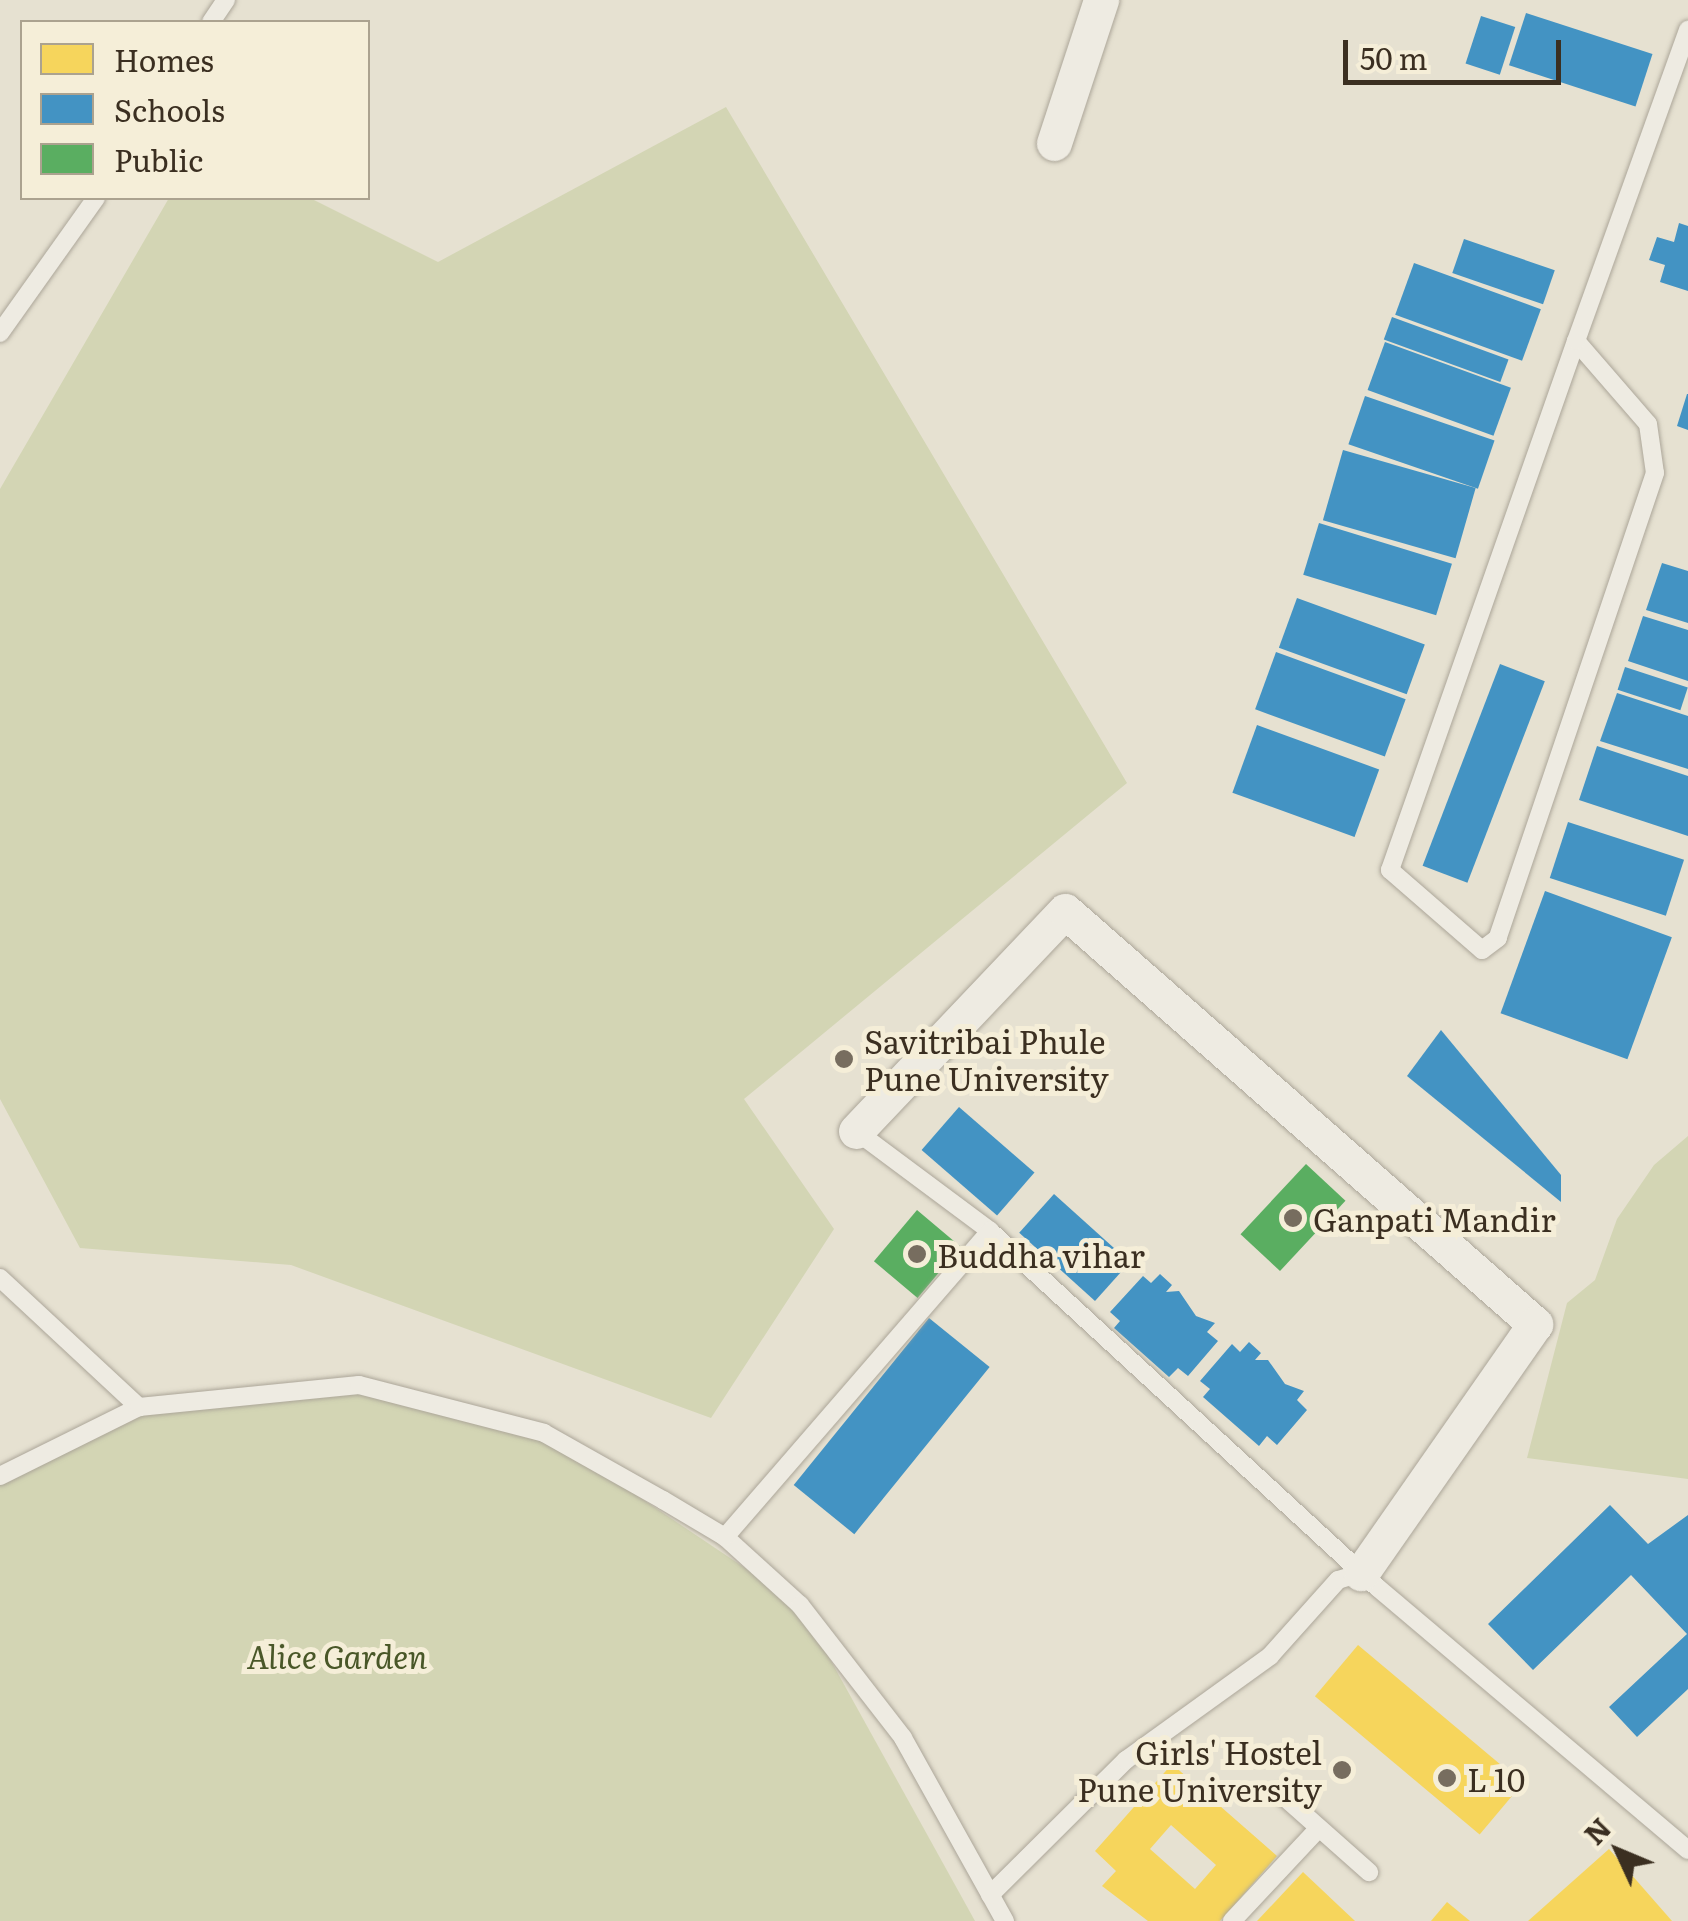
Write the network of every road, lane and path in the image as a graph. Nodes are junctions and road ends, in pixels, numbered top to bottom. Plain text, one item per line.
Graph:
1 (1101, 0) edge
2 (1688, 30) edge
3 (1054, 144) dead end
4 (95, 200) edge
5 (0, 333) edge
6 (1576, 341) junction
7 (856, 1131) joint
8 (990, 1231) junction
9 (0, 1278) edge
10 (139, 1407) junction
11 (0, 1476) edge
12 (725, 1537) junction
13 (1361, 1573) junction
14 (1280, 1794) dead end
15 (1318, 1828) junction
16 (1688, 1850) edge
17 (1368, 1872) dead end
18 (990, 1895) junction
19 (1005, 1921) edge
20 (1232, 1921) edge

1 - 3 street
2 - 6 lane
4 - 5 lane
6 - 6 lane
7 - 8 lane
7 - 13 street
8 - 12 lane
8 - 13 lane
9 - 10 lane
10 - 11 lane
10 - 12 lane
12 - 18 lane
13 - 16 lane
13 - 18 lane
14 - 15 lane
15 - 17 lane
15 - 20 lane
18 - 19 lane

